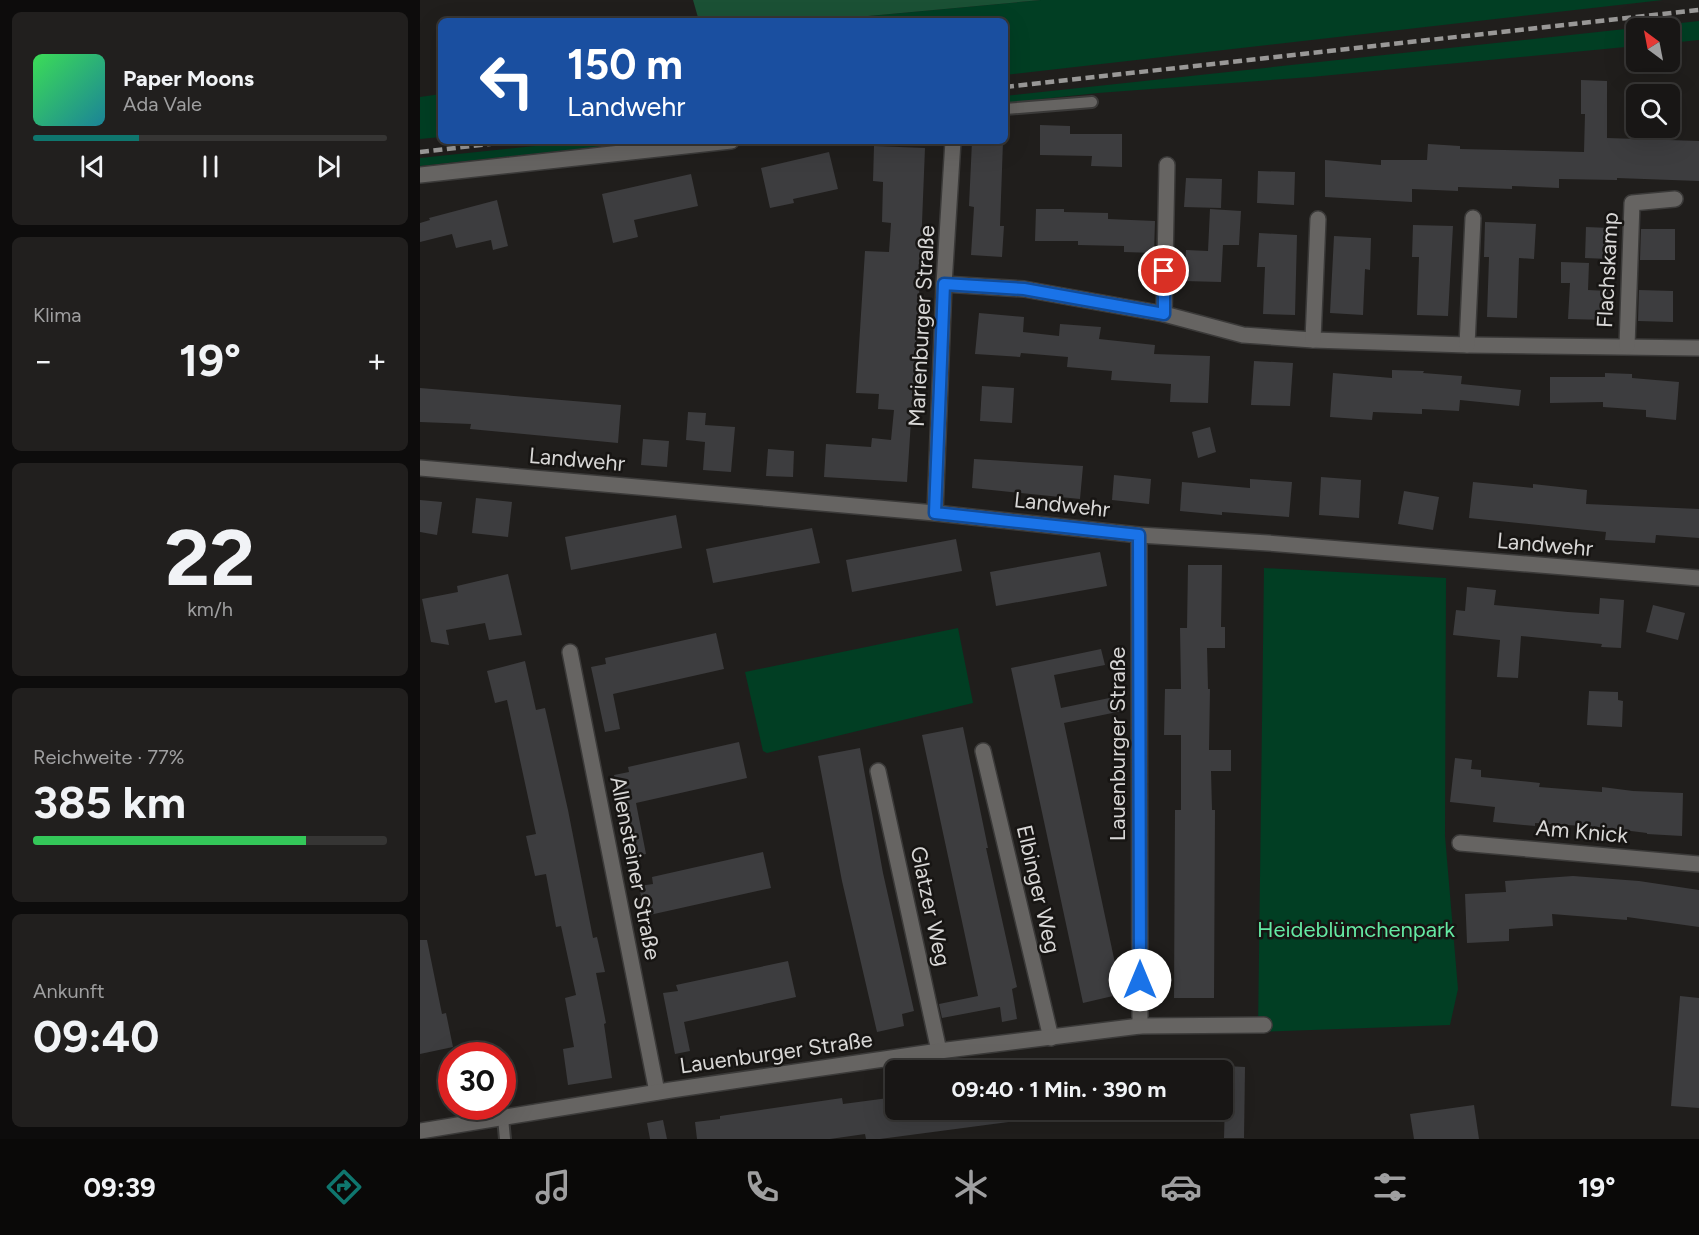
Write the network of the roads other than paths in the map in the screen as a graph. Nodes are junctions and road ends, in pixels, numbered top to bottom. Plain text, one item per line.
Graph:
1 (1092, 102) dead end
2 (1008, 109) edge
3 (704, 144) edge
4 (952, 144) edge
5 (1167, 165) dead end
6 (420, 175) edge
7 (1675, 200) dead end
8 (1473, 218) dead end
9 (1318, 219) dead end
10 (944, 284) junction
11 (1164, 314) junction
12 (1313, 340) junction
13 (1467, 345) junction
14 (1627, 346) junction
15 (1699, 348) edge
16 (420, 468) edge
17 (935, 513) junction
18 (1139, 535) junction
19 (1699, 578) edge
20 (570, 652) dead end
21 (983, 751) dead end
22 (878, 771) dead end
23 (1460, 843) dead end
24 (1699, 864) edge
25 (1264, 1025) dead end
26 (1140, 1026) junction
27 (1051, 1038) junction
28 (939, 1051) junction
29 (657, 1092) junction
30 (516, 1116) edge
31 (490, 1120) edge
32 (503, 1120) edge
33 (420, 1131) edge
34 (505, 1139) edge

1 - 2 lane
3 - 6 street
4 - 10 street, Marienburger Straße
5 - 11 street
7 - 14 street, Flachskamp
8 - 13 street
9 - 12 street
10 - 11 street, Flachskamp
10 - 17 street, Marienburger Straße
11 - 12 street, Flachskamp
12 - 13 street, Flachskamp
13 - 14 street, Flachskamp
14 - 15 street, Flachskamp
16 - 17 street, Landwehr
17 - 18 street, Landwehr
18 - 19 street, Landwehr
18 - 26 street, Lauenburger Straße
20 - 29 street, Allensteiner Straße
21 - 27 street, Elbinger Weg
22 - 28 street, Glatzer Weg
23 - 24 street, Am Knick
25 - 26 street, Lauenburger Straße
26 - 27 street, Lauenburger Straße
27 - 28 street, Lauenburger Straße
28 - 29 street, Lauenburger Straße
29 - 30 street, Lauenburger Straße
31 - 33 street, Lauenburger Straße
32 - 34 lane

